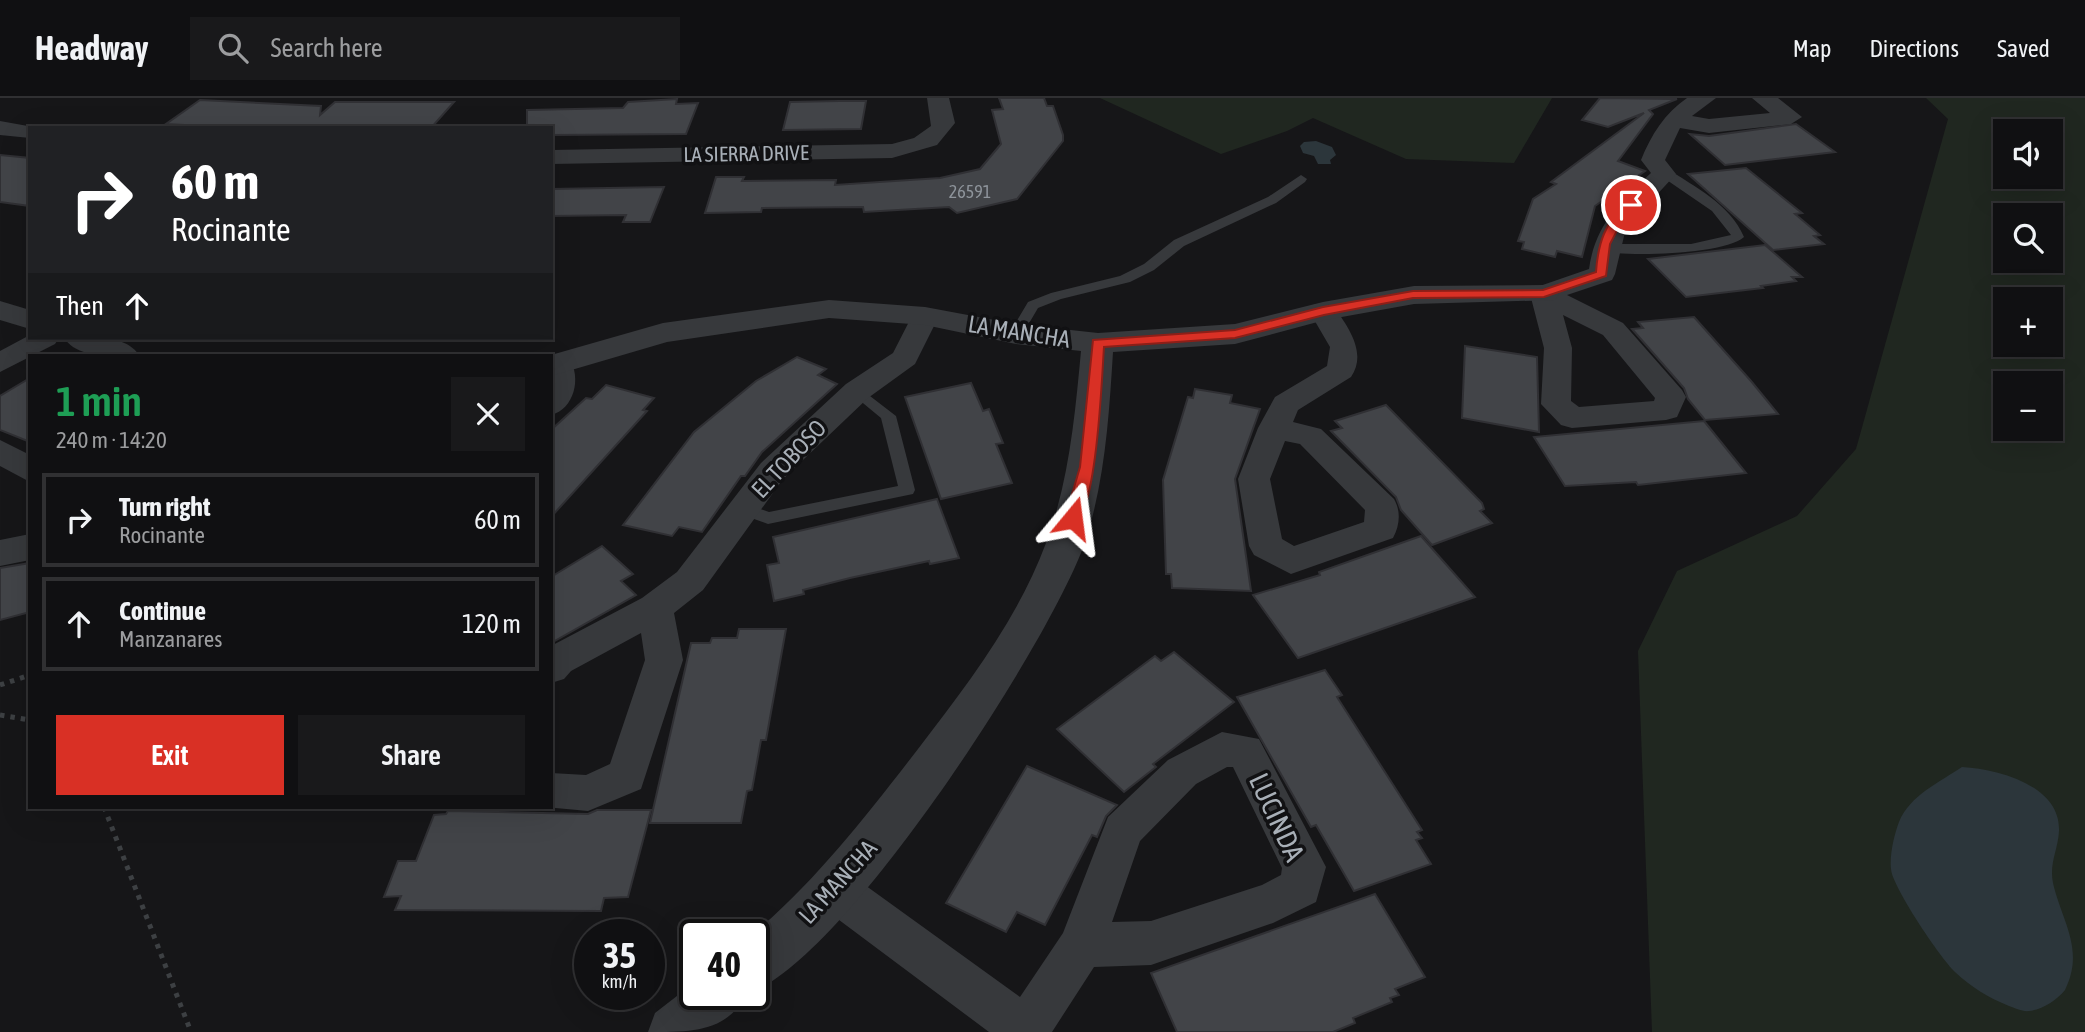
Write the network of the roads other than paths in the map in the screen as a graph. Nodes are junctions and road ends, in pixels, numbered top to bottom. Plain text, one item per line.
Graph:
1 (938, 98) edge
2 (1705, 98) edge
3 (1763, 98) edge
4 (1675, 119) junction
5 (0, 128) edge
6 (28, 131) edge
7 (553, 157) edge
8 (1662, 171) junction
9 (1301, 179) dead end
10 (1604, 248) junction
11 (1544, 294) junction
12 (0, 310) edge
13 (1323, 311) junction
14 (925, 316) junction
15 (28, 319) edge
16 (1016, 334) junction
17 (41, 340) edge
18 (85, 340) edge
19 (1098, 343) junction
20 (120, 354) edge
21 (0, 363) edge
22 (555, 365) edge
23 (857, 391) junction
24 (553, 403) edge
25 (1274, 428) junction
26 (0, 451) edge
27 (28, 470) edge
28 (743, 509) junction
29 (28, 547) edge
30 (0, 553) edge
31 (655, 608) junction
32 (553, 666) edge
33 (553, 791) edge
34 (835, 890) junction
35 (1081, 945) junction
36 (770, 951) edge
37 (701, 1010) edge
38 (1026, 1031) edge
39 (674, 1032) edge

1 - 7 street, LA SIERRA DRIVE
2 - 4 street
3 - 4 street
4 - 8 street
5 - 6 street
8 - 10 street
8 - 10 lane
9 - 16 lane
10 - 11 street
11 - 11 street
11 - 13 street
12 - 15 street
13 - 19 street
13 - 25 street
14 - 16 street, LA MANCHA
14 - 22 street, LA MANCHA
14 - 23 street, EL TOBOSO
16 - 19 street, LA MANCHA
17 - 21 street
18 - 20 street
19 - 34 street, LA MANCHA
22 - 24 street
23 - 28 street, EL TOBOSO
23 - 28 lane
25 - 25 street
26 - 27 street
28 - 31 street, EL TOBOSO
29 - 30 street
31 - 32 street, EL TOBOSO
31 - 33 street
34 - 36 street, LA MANCHA
34 - 38 street, LUCINDA
35 - 35 street, LUCINDA
35 - 38 street, LUCINDA
37 - 39 street

